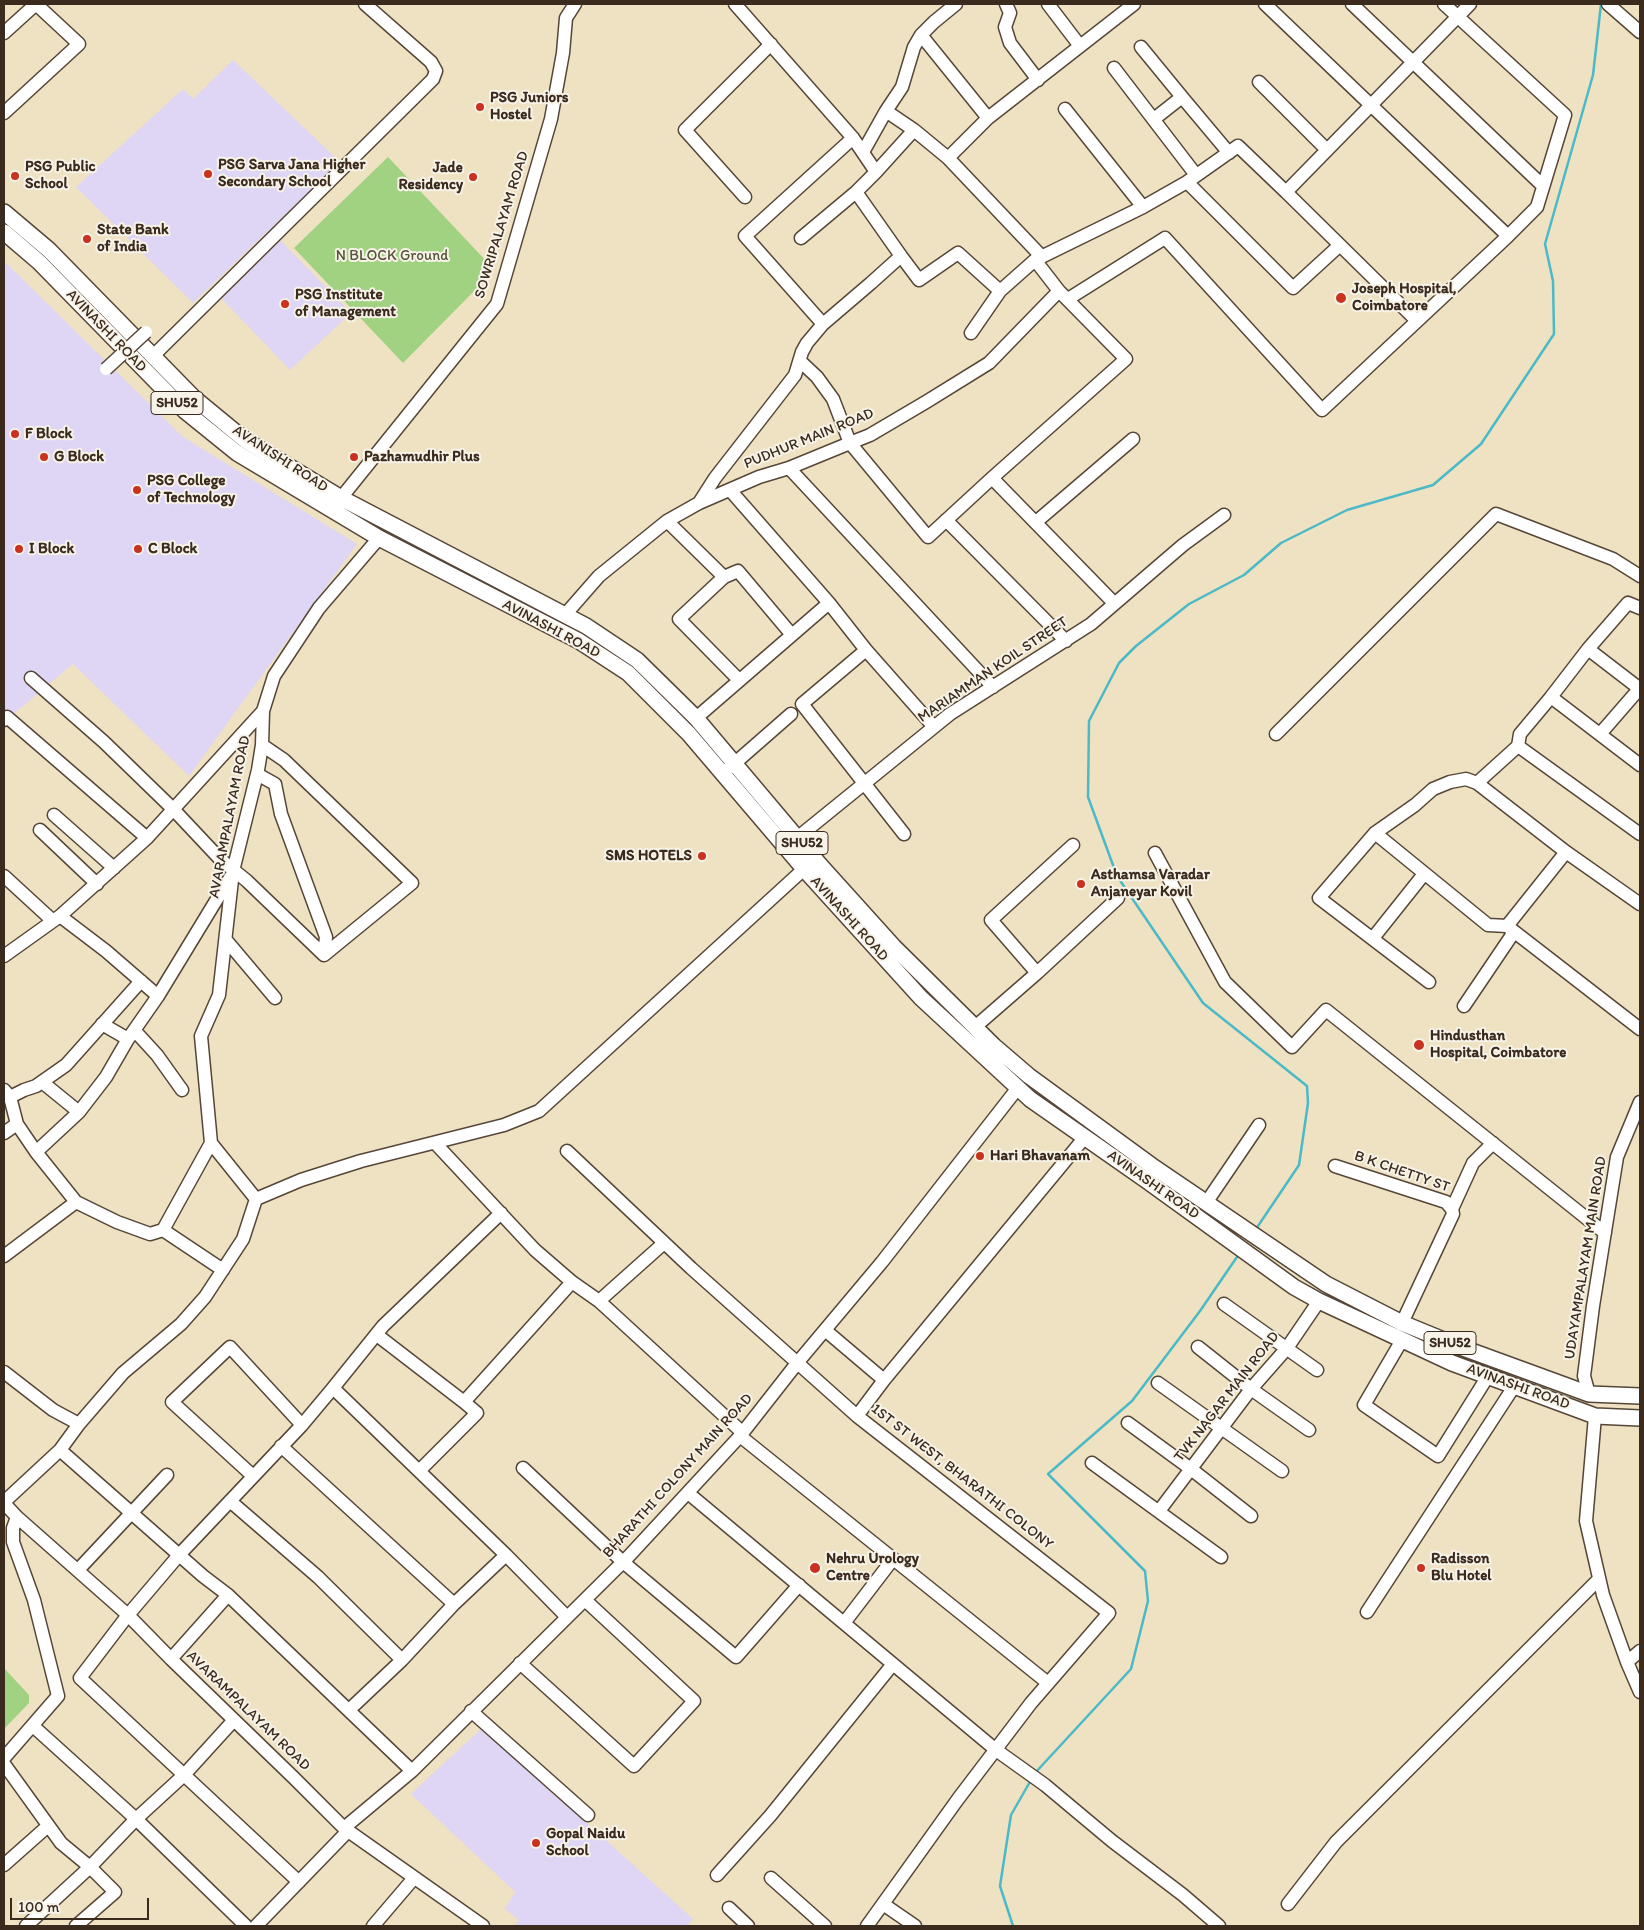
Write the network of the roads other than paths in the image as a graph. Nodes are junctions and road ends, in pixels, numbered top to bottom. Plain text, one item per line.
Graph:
1 (36, 4) edge
2 (365, 4) edge
3 (575, 4) edge
4 (734, 4) edge
5 (956, 4) edge
6 (1006, 4) edge
7 (1048, 4) edge
8 (1265, 4) edge
9 (1352, 4) edge
10 (1444, 4) edge
11 (1470, 4) edge
12 (1608, 4) edge
13 (1129, 5) edge
14 (1457, 17) junction
15 (1640, 32) edge
16 (4, 34) edge
17 (921, 35) junction
18 (771, 44) junction
19 (1080, 46) junction
20 (1141, 47) dead end
21 (1412, 62) junction
22 (1114, 68) dead end
23 (1038, 80) junction
24 (1259, 82) dead end
25 (1182, 97) junction
26 (1371, 105) junction
27 (1065, 109) dead end
28 (886, 110) junction
29 (4, 113) edge
30 (988, 118) junction
31 (1154, 119) junction
32 (914, 130) junction
33 (853, 138) junction
34 (1327, 150) junction
35 (863, 152) junction
36 (1229, 153) junction
37 (948, 158) junction
38 (876, 172) junction
39 (1192, 178) junction
40 (1543, 186) junction
41 (856, 192) junction
42 (1286, 192) junction
43 (745, 197) dead end
44 (1143, 207) junction
45 (4, 212) edge
46 (4, 232) edge
47 (1508, 236) junction
48 (801, 238) dead end
49 (1340, 245) junction
50 (901, 256) junction
51 (1038, 258) junction
52 (1000, 291) junction
53 (1063, 295) junction
54 (1417, 321) junction
55 (823, 324) junction
56 (146, 332) dead end
57 (971, 333) dead end
58 (152, 357) junction
59 (800, 361) junction
60 (106, 370) dead end
61 (1133, 439) dead end
62 (850, 443) junction
63 (789, 468) junction
64 (992, 478) junction
65 (730, 490) junction
66 (341, 498) junction
67 (698, 503) junction
68 (1224, 515) dead end
69 (946, 520) junction
70 (667, 521) junction
71 (1036, 522) junction
72 (379, 538) junction
73 (1640, 576) edge
74 (724, 577) junction
75 (829, 603) junction
76 (1114, 603) junction
77 (1640, 608) edge
78 (566, 617) junction
79 (562, 633) junction
80 (792, 635) junction
81 (1066, 641) junction
82 (1588, 649) junction
83 (866, 650) junction
84 (31, 678) dead end
85 (739, 680) junction
86 (993, 687) junction
87 (1639, 693) edge
88 (1551, 697) junction
89 (263, 711) junction
90 (791, 714) dead end
91 (696, 718) junction
92 (4, 720) edge
93 (934, 727) junction
94 (1276, 734) dead end
95 (1600, 734) junction
96 (705, 741) junction
97 (262, 745) junction
98 (1518, 746) junction
99 (734, 763) junction
100 (1640, 765) edge
101 (257, 774) junction
102 (724, 774) junction
103 (1478, 783) junction
104 (865, 784) junction
105 (173, 809) junction
106 (54, 815) dead end
107 (40, 830) dead end
108 (1375, 833) junction
109 (904, 834) dead end
110 (1640, 834) edge
111 (146, 838) junction
112 (797, 838) junction
113 (1072, 845) dead end
114 (1566, 852) junction
115 (1155, 853) dead end
116 (114, 868) junction
117 (804, 869) junction
118 (234, 871) junction
119 (1424, 874) junction
120 (4, 876) edge
121 (96, 884) junction
122 (1118, 898) dead end
123 (1640, 904) edge
124 (57, 918) junction
125 (1511, 929) junction
126 (1373, 938) junction
127 (226, 940) junction
128 (6, 951) edge
129 (324, 955) junction
130 (1037, 973) junction
131 (141, 981) junction
132 (1429, 982) dead end
133 (158, 996) junction
134 (275, 998) dead end
135 (1464, 1006) dead end
136 (102, 1024) junction
137 (975, 1027) junction
138 (1640, 1029) edge
139 (131, 1035) junction
140 (42, 1082) junction
141 (1017, 1089) junction
142 (182, 1090) dead end
143 (7, 1093) edge
144 (1640, 1102) edge
145 (79, 1112) junction
146 (16, 1124) junction
147 (1259, 1125) dead end
148 (4, 1133) edge
149 (1085, 1137) junction
150 (210, 1143) junction
151 (436, 1143) junction
152 (1492, 1143) junction
153 (567, 1151) dead end
154 (36, 1152) junction
155 (1335, 1166) dead end
156 (256, 1199) junction
157 (76, 1202) junction
158 (1206, 1203) junction
159 (1452, 1209) junction
160 (501, 1212) junction
161 (163, 1230) junction
162 (1605, 1233) junction
163 (664, 1243) junction
164 (4, 1256) edge
165 (223, 1270) junction
166 (572, 1282) junction
167 (598, 1301) junction
168 (1319, 1301) junction
169 (1224, 1304) dead end
170 (1402, 1323) junction
171 (825, 1330) junction
172 (377, 1335) junction
173 (1402, 1340) junction
174 (1198, 1347) dead end
175 (1287, 1348) junction
176 (798, 1362) junction
177 (1317, 1370) dead end
178 (4, 1372) edge
179 (1488, 1376) junction
180 (884, 1380) junction
181 (1158, 1384) dead end
182 (1514, 1385) junction
183 (332, 1388) junction
184 (1251, 1389) junction
185 (1588, 1394) junction
186 (1640, 1396) edge
187 (464, 1402) junction
188 (857, 1416) junction
189 (1595, 1416) junction
190 (1640, 1418) edge
191 (1128, 1423) dead end
192 (79, 1424) junction
193 (302, 1425) junction
194 (1222, 1428) junction
195 (1309, 1430) dead end
196 (741, 1434) junction
197 (281, 1446) junction
198 (60, 1450) junction
199 (1092, 1463) dead end
200 (523, 1468) dead end
201 (1191, 1469) junction
202 (420, 1471) junction
203 (1282, 1472) dead end
204 (167, 1474) dead end
205 (253, 1476) junction
206 (688, 1493) junction
207 (230, 1501) junction
208 (4, 1503) edge
209 (131, 1511) junction
210 (1159, 1511) junction
211 (1251, 1516) dead end
212 (17, 1517) junction
213 (179, 1555) junction
214 (506, 1555) junction
215 (1221, 1557) dead end
216 (893, 1559) junction
217 (623, 1562) junction
218 (78, 1570) junction
219 (1598, 1580) junction
220 (798, 1585) junction
221 (228, 1594) junction
222 (584, 1600) junction
223 (454, 1604) junction
224 (1367, 1612) dead end
225 (128, 1615) junction
226 (568, 1617) junction
227 (844, 1623) junction
228 (1640, 1651) edge
229 (170, 1659) junction
230 (402, 1660) junction
231 (1627, 1662) junction
232 (520, 1663) junction
233 (893, 1664) junction
234 (1048, 1683) junction
235 (1640, 1692) edge
236 (349, 1710) junction
237 (471, 1711) junction
238 (234, 1720) junction
239 (33, 1726) junction
240 (996, 1750) junction
241 (4, 1758) edge
242 (4, 1764) edge
243 (412, 1771) junction
244 (184, 1775) junction
245 (588, 1815) dead end
246 (136, 1819) junction
247 (48, 1826) junction
248 (346, 1829) junction
249 (4, 1865) edge
250 (90, 1867) junction
251 (717, 1875) dead end
252 (414, 1878) junction
253 (771, 1878) dead end
254 (299, 1882) junction
255 (883, 1904) junction
256 (1288, 1904) dead end
257 (729, 1908) dead end
258 (26, 1926) edge
259 (76, 1926) edge
260 (246, 1926) edge
261 (256, 1926) edge
262 (373, 1926) edge
263 (483, 1926) edge
264 (748, 1926) edge
265 (825, 1926) edge
266 (867, 1926) edge
267 (915, 1926) edge
268 (1219, 1926) edge

1 - 16 street
1 - 29 street
2 - 58 street
3 - 66 street, SOWRIPALAYAM ROAD
4 - 18 street
5 - 17 street
6 - 23 street
7 - 19 street
8 - 26 street
9 - 21 street
10 - 14 street
11 - 14 street
12 - 15 street
13 - 19 street
14 - 21 street
14 - 40 street
17 - 28 street
17 - 30 street
18 - 33 street
18 - 43 street
19 - 23 street
20 - 25 street
21 - 26 street
21 - 40 street
22 - 31 street
23 - 30 street
24 - 34 street
25 - 31 street
25 - 36 street
26 - 34 street
26 - 47 street
27 - 44 street
28 - 32 street
28 - 35 street
30 - 37 street
31 - 39 street
32 - 37 street
32 - 38 street
33 - 35 street
33 - 55 street
34 - 42 street
35 - 38 street
36 - 39 street
36 - 42 street
37 - 51 street
38 - 41 street
39 - 44 street
39 - 49 street
40 - 47 street
41 - 48 street
41 - 50 street
42 - 49 street
44 - 51 street
45 - 58 main road, AVANISHI ROAD / SHU52
46 - 72 main road, AVINASHI ROAD / SHU52
47 - 54 street
49 - 54 street
50 - 52 street
50 - 55 street
51 - 52 street
51 - 53 street
52 - 57 street
53 - 54 street, PUDHUR MAIN ROAD
53 - 62 street, PUDHUR MAIN ROAD
53 - 64 street
55 - 59 street
56 - 60 street, bridge
58 - 66 main road, AVANISHI ROAD / SHU52
59 - 62 street
59 - 67 street
61 - 71 street
62 - 63 street, PUDHUR MAIN ROAD
62 - 69 street
63 - 65 street, PUDHUR MAIN ROAD
63 - 86 street
64 - 69 street
64 - 71 street
65 - 67 street, PUDHUR MAIN ROAD
65 - 75 street
66 - 78 main road, AVINASHI ROAD / SHU52
67 - 70 street, PUDHUR MAIN ROAD
68 - 76 street, MARIAMMAN KOIL STREET
69 - 81 street
70 - 74 street
70 - 78 street, PUDHUR MAIN ROAD
71 - 76 street
72 - 79 main road, AVINASHI ROAD / SHU52
72 - 89 street, AVARAMPALAYAM ROAD
73 - 94 street
74 - 80 street
74 - 85 street
75 - 80 street
75 - 83 street
76 - 81 street, MARIAMMAN KOIL STREET
77 - 82 street
78 - 79 street, PUDHUR MAIN ROAD
78 - 91 main road, AVINASHI ROAD / SHU52
79 - 96 main road, AVINASHI ROAD / SHU52
80 - 85 street
81 - 86 street, MARIAMMAN KOIL STREET
82 - 87 street
82 - 88 street
83 - 93 street
83 - 104 street
84 - 105 street
85 - 91 street
86 - 93 street, MARIAMMAN KOIL STREET
87 - 95 street
88 - 95 street
88 - 98 street
89 - 97 street, AVARAMPALAYAM ROAD
89 - 105 street
90 - 99 street
91 - 96 main road, AVINASHI ROAD / SHU52
92 - 111 street
93 - 104 street, MARIAMMAN KOIL STREET
95 - 100 street
96 - 99 main road, AVINASHI ROAD / SHU52
96 - 102 main road, AVINASHI ROAD / SHU52
97 - 101 street, AVARAMPALAYAM ROAD
97 - 129 street
98 - 103 street
98 - 110 street
99 - 102 street
99 - 112 main road, AVINASHI ROAD / SHU52
101 - 118 street, AVARAMPALAYAM ROAD
101 - 129 street
102 - 117 main road, AVINASHI ROAD / SHU52
103 - 108 street
103 - 114 street
104 - 109 street
104 - 112 street, MARIAMMAN KOIL STREET
105 - 111 street
105 - 118 street
106 - 116 street
107 - 121 street
108 - 119 street
108 - 126 street
111 - 116 street
112 - 137 main road, AVINASHI ROAD / SHU52
113 - 130 street
114 - 123 street
114 - 125 street
115 - 152 street
116 - 121 street
117 - 141 main road, AVINASHI ROAD / SHU52
117 - 151 street
118 - 127 street, AVARAMPALAYAM ROAD
118 - 129 street
118 - 133 street
119 - 125 street
119 - 126 street
120 - 124 street
121 - 124 street
122 - 130 street
124 - 128 street
124 - 131 street
125 - 135 street
125 - 138 street
126 - 132 street
127 - 134 street
127 - 150 street, AVARAMPALAYAM ROAD
130 - 137 street
131 - 133 street
131 - 136 street
133 - 139 street
136 - 139 street
136 - 140 street
137 - 158 main road, AVINASHI ROAD / SHU52
139 - 142 street
139 - 145 street
140 - 143 street
140 - 145 street
141 - 149 main road, AVINASHI ROAD / SHU52
141 - 171 street, BHARATHI COLONY MAIN ROAD
143 - 146 street
144 - 162 street, UDAYAMPALAYAM MAIN ROAD
145 - 154 street
146 - 148 street
146 - 154 street
147 - 158 street
149 - 168 main road, AVINASHI ROAD / SHU52
149 - 180 street
150 - 156 street
150 - 161 street
151 - 156 street
151 - 160 street
152 - 159 street
152 - 162 street
153 - 163 street, 1ST ST WEST, BHARATHI COLONY
154 - 157 street
155 - 159 street, B K CHETTY ST
156 - 165 street, AVARAMPALAYAM ROAD
157 - 161 street
157 - 164 street
158 - 170 main road, AVINASHI ROAD / SHU52
159 - 170 street, B K CHETTY ST
160 - 166 street
160 - 172 street
161 - 165 street
162 - 185 street, UDAYAMPALAYAM MAIN ROAD
163 - 167 street
163 - 176 street, 1ST ST WEST, BHARATHI COLONY
165 - 192 street, AVARAMPALAYAM ROAD
166 - 167 street
166 - 187 street
167 - 196 street
168 - 173 main road, AVINASHI ROAD / SHU52
168 - 175 street, TVK NAGAR MAIN ROAD
169 - 175 street
170 - 185 main road, AVINASHI ROAD / SHU52
171 - 176 street, BHARATHI COLONY MAIN ROAD
171 - 180 street
172 - 183 street
172 - 187 street
173 - 179 main road, AVINASHI ROAD / SHU52
173 - 179 street
174 - 184 street
175 - 177 street
175 - 184 street, TVK NAGAR MAIN ROAD
176 - 188 street, 1ST ST WEST, BHARATHI COLONY
176 - 196 street, BHARATHI COLONY MAIN ROAD
178 - 192 street
179 - 182 main road, AVINASHI ROAD / SHU52
180 - 188 street
181 - 194 street
182 - 189 main road, AVINASHI ROAD / SHU52
182 - 224 street
183 - 193 street
183 - 202 street
184 - 194 street, TVK NAGAR MAIN ROAD
184 - 195 street
185 - 186 main road, AVINASHI ROAD / SHU52
187 - 202 street
188 - 234 street, 1ST ST WEST, BHARATHI COLONY
189 - 190 main road, AVINASHI ROAD / SHU52
189 - 219 street
191 - 201 street
192 - 198 street, AVARAMPALAYAM ROAD
193 - 197 street
193 - 205 street
194 - 201 street, TVK NAGAR MAIN ROAD
194 - 203 street
196 - 206 street, BHARATHI COLONY MAIN ROAD
196 - 216 street
197 - 205 street
197 - 223 street
198 - 208 street, AVARAMPALAYAM ROAD
198 - 209 street
199 - 210 street
200 - 217 street
201 - 210 street, TVK NAGAR MAIN ROAD
201 - 211 street
202 - 214 street
204 - 209 street
205 - 207 street
206 - 217 street, BHARATHI COLONY MAIN ROAD
206 - 220 street
207 - 213 street
207 - 230 street
208 - 212 street, AVARAMPALAYAM ROAD
209 - 213 street
209 - 218 street
210 - 215 street
212 - 218 street, AVARAMPALAYAM ROAD
212 - 239 street
213 - 221 street
213 - 225 street
214 - 223 street
214 - 226 street
216 - 227 street
216 - 234 street
217 - 220 street
217 - 222 street, BHARATHI COLONY MAIN ROAD
218 - 225 street, AVARAMPALAYAM ROAD
219 - 231 street
219 - 256 street
220 - 227 street
221 - 229 street
221 - 236 street
222 - 226 street, BHARATHI COLONY MAIN ROAD
222 - 232 street
223 - 230 street
225 - 229 street, AVARAMPALAYAM ROAD
225 - 244 street
226 - 232 street, BHARATHI COLONY MAIN ROAD
227 - 233 street
228 - 231 street
229 - 238 street, AVARAMPALAYAM ROAD
230 - 236 street
231 - 235 street
232 - 237 street, BHARATHI COLONY MAIN ROAD
233 - 240 street
233 - 251 street
234 - 240 street
236 - 243 street
237 - 243 street, BHARATHI COLONY MAIN ROAD
237 - 245 street
238 - 244 street
238 - 248 street, AVARAMPALAYAM ROAD
239 - 241 street
239 - 246 street
240 - 255 street
240 - 268 street
242 - 247 street
243 - 248 street, BHARATHI COLONY MAIN ROAD
244 - 246 street
244 - 254 street
246 - 250 street
246 - 260 street
247 - 249 street
247 - 250 street
248 - 252 street, AVARAMPALAYAM ROAD
248 - 254 street, BHARATHI COLONY MAIN ROAD
250 - 258 street
250 - 259 street
252 - 262 street
252 - 263 street, AVARAMPALAYAM ROAD
253 - 265 street
254 - 261 street, BHARATHI COLONY MAIN ROAD
255 - 266 street
255 - 267 street
257 - 264 street

